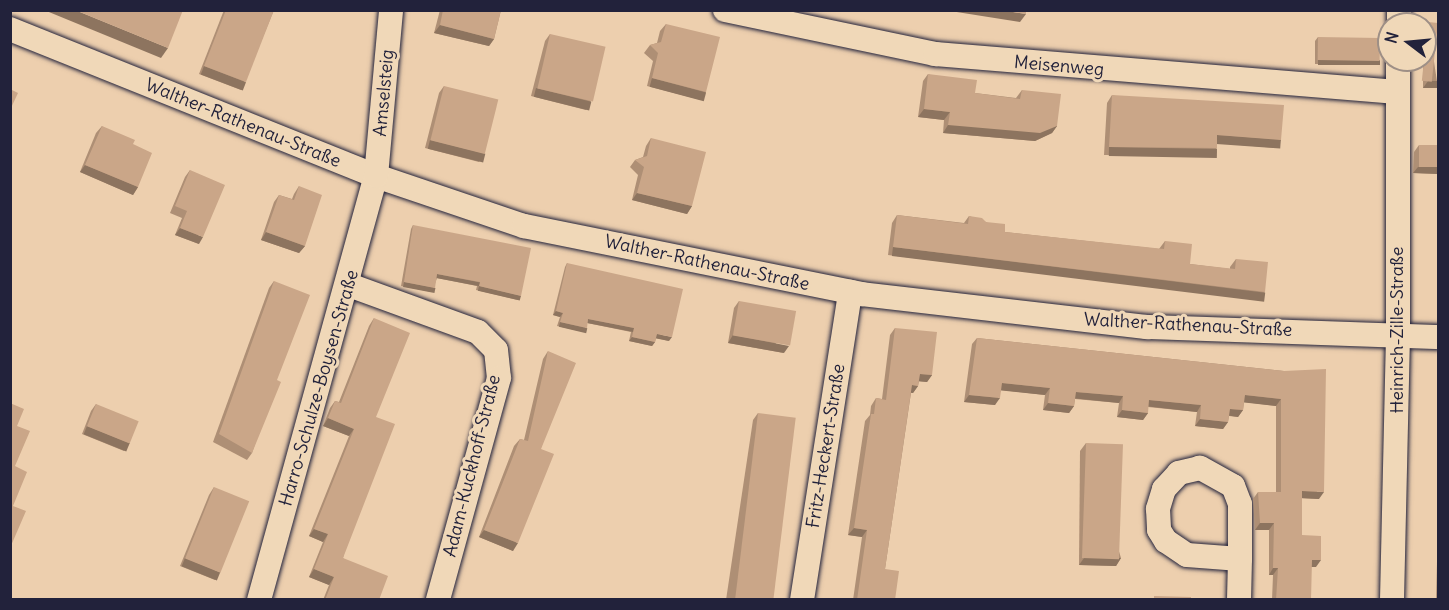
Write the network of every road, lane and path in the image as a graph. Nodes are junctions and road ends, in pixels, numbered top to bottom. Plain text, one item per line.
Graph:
1 (391, 10) edge
2 (724, 10) edge
3 (10, 29) edge
4 (1398, 72) edge
5 (1397, 92) junction
6 (376, 177) junction
7 (349, 285) junction
8 (850, 292) junction
9 (1398, 336) junction
10 (1438, 337) edge
11 (1240, 559) dead end
12 (259, 600) edge
13 (438, 600) edge
14 (802, 600) edge
15 (1239, 600) edge
16 (1392, 600) edge

1 - 6 street, Amselsteig
2 - 5 street, Meisenweg
3 - 6 street, Walther-Rathenau-Straße
4 - 5 street, Heinrich-Zille-Straße
5 - 9 street, Heinrich-Zille-Straße
6 - 7 street, Harro-Schulze-Boysen-Straße
6 - 8 street, Walther-Rathenau-Straße
7 - 12 street, Harro-Schulze-Boysen-Straße
7 - 13 street, Adam-Kuckhoff-Straße
8 - 9 street, Walther-Rathenau-Straße
8 - 14 street, Fritz-Heckert-Straße
9 - 10 street, Walther-Rathenau-Straße
9 - 16 street, Heinrich-Zille-Straße
11 - 15 street

